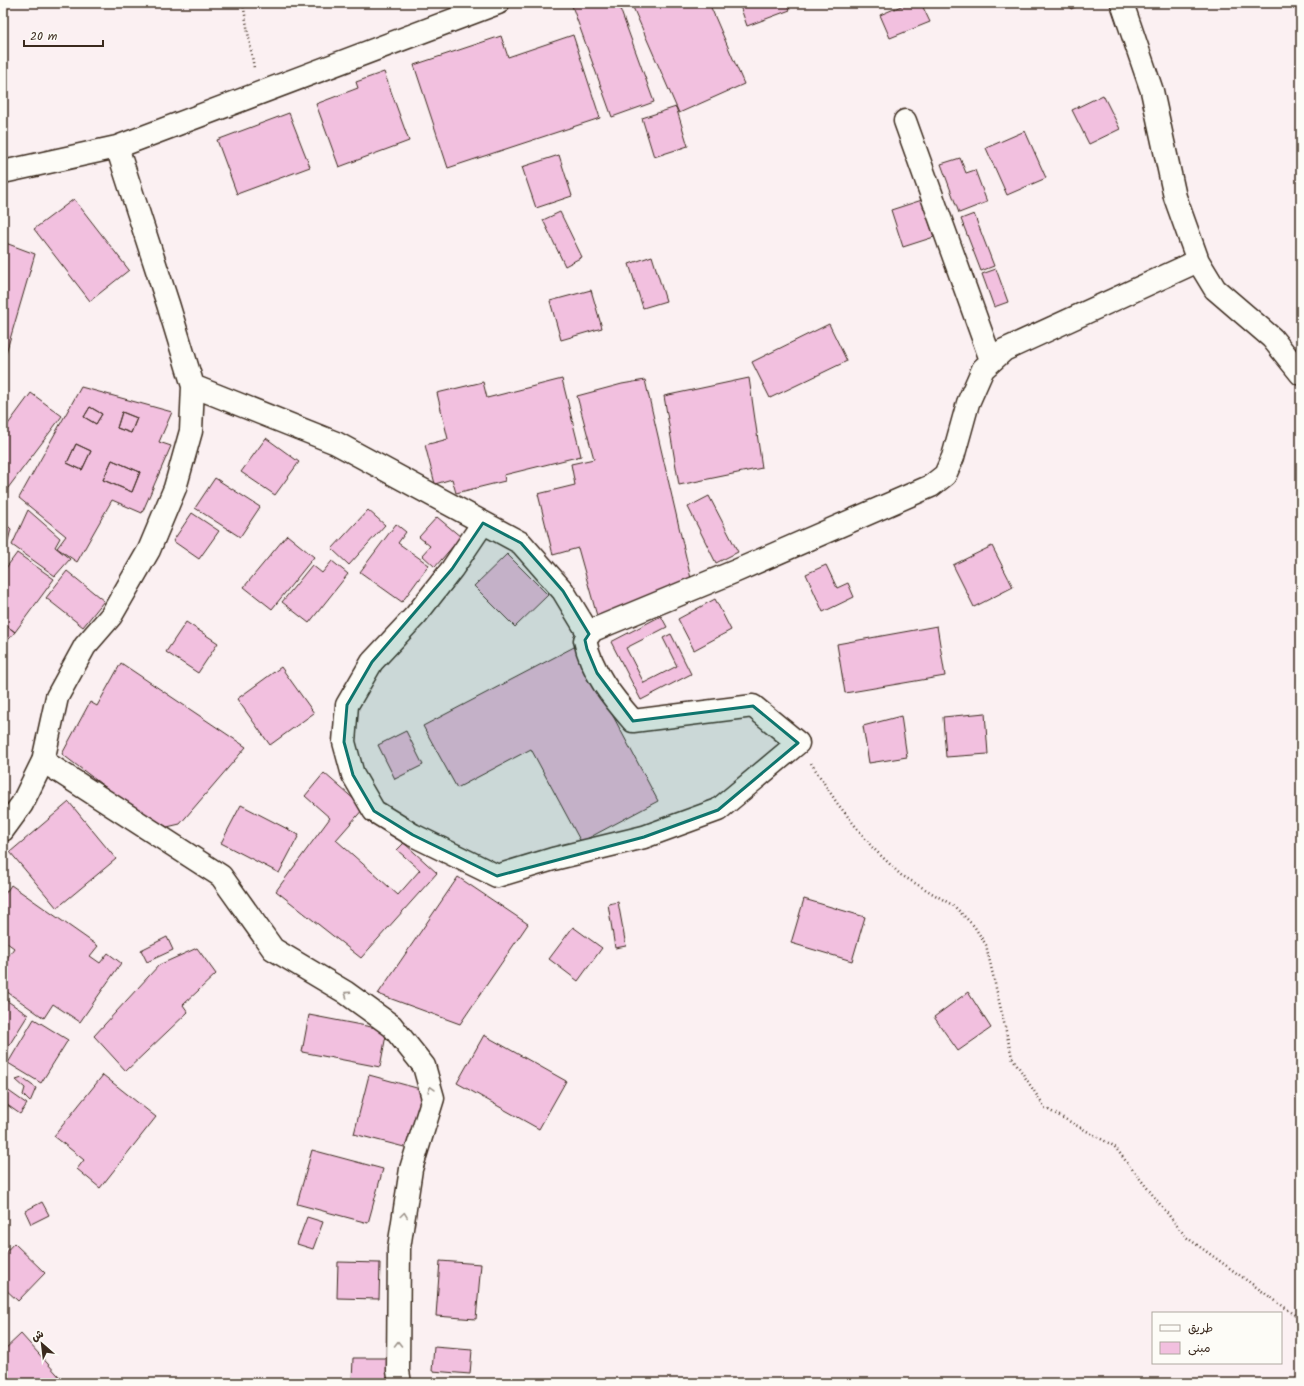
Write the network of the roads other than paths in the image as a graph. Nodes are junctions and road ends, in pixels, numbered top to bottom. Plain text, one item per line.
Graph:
1 (498, 3) edge
2 (1122, 3) edge
3 (905, 121) dead end
4 (117, 147) junction
5 (3, 172) edge
6 (1198, 261) junction
7 (991, 360) junction
8 (1301, 374) edge
9 (193, 386) junction
10 (483, 523) junction
11 (589, 634) junction
12 (43, 761) junction
13 (3, 830) edge
14 (400, 1383) edge

1 - 4 street
2 - 6 street
3 - 7 street
4 - 5 street
4 - 9 street
6 - 7 street
6 - 8 street
7 - 11 street
9 - 10 street
9 - 12 street
10 - 11 street
10 - 11 street
12 - 13 street
14 -> 12 street

